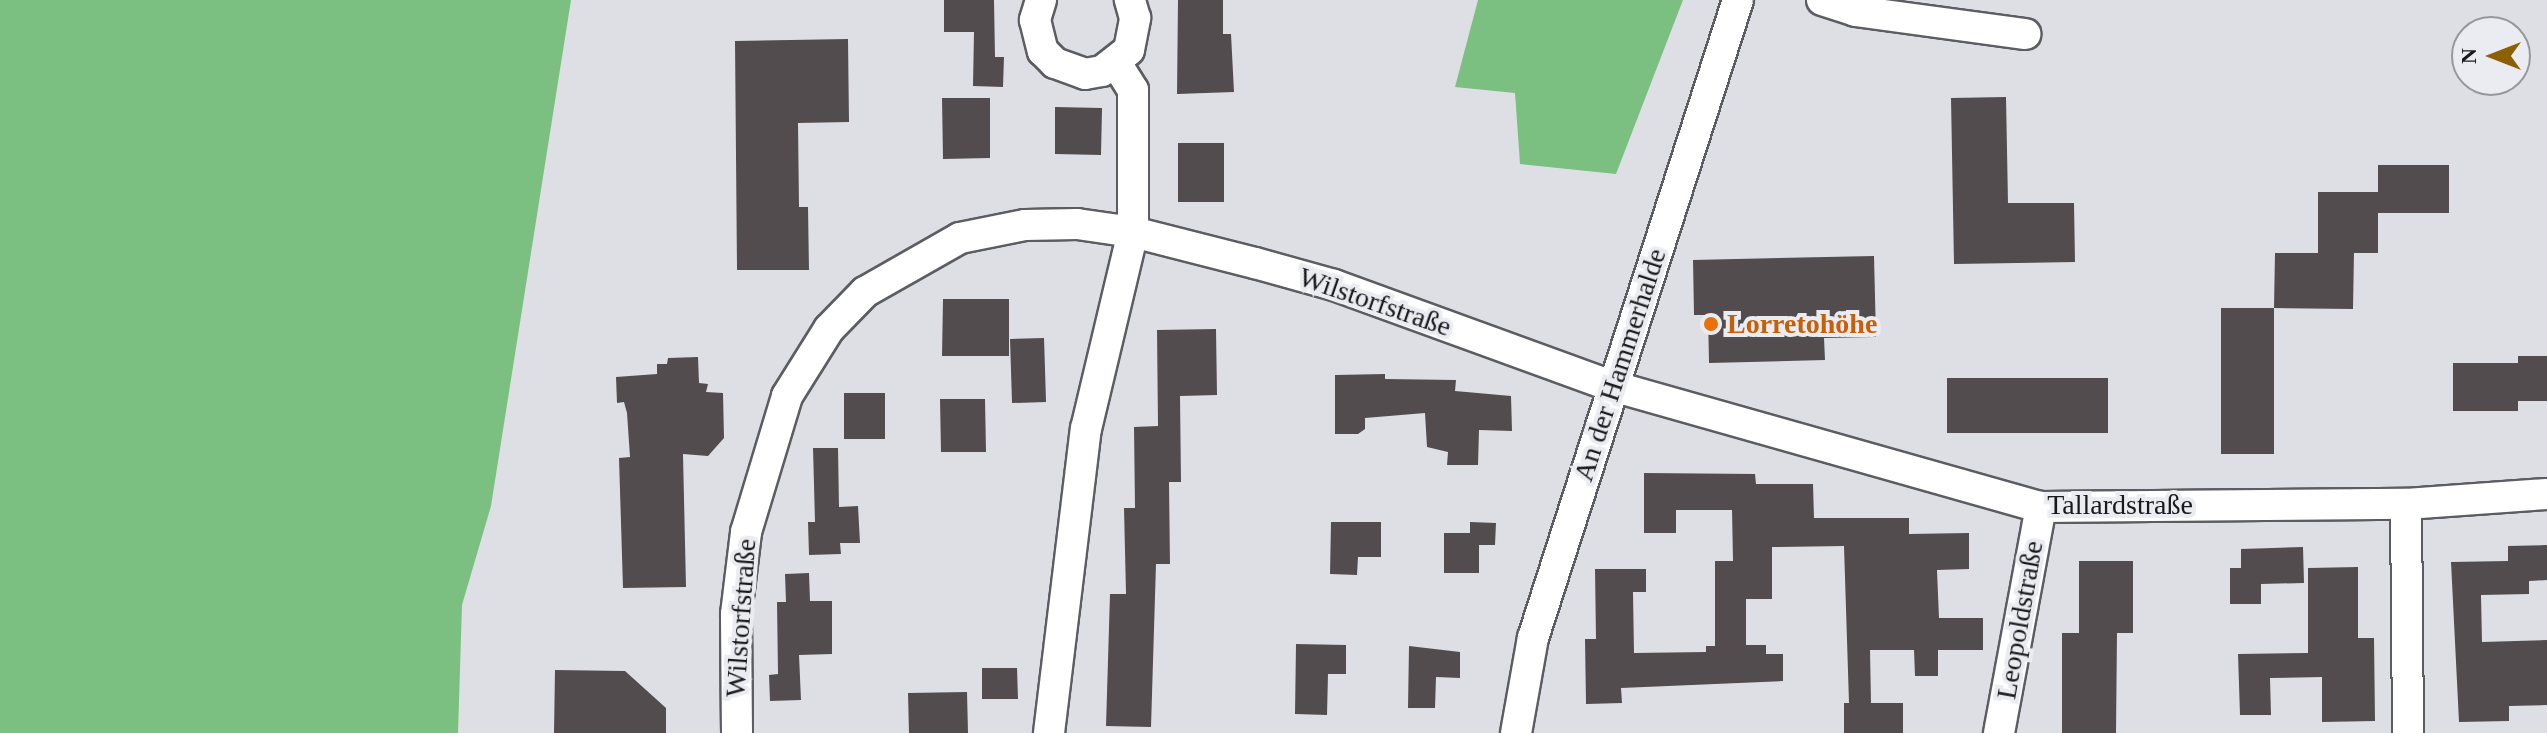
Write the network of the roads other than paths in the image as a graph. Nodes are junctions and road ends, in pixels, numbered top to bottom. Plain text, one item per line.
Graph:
1 (1041, 0) edge
2 (1130, 0) edge
3 (1738, 0) edge
4 (1822, 0) edge
5 (2025, 34) dead end
6 (1116, 63) junction
7 (1133, 232) junction
8 (1612, 386) junction
9 (2547, 494) edge
10 (2406, 504) junction
11 (2041, 507) junction
12 (737, 733) edge
13 (1049, 733) edge
14 (1516, 733) edge
15 (1999, 733) edge
16 (2408, 733) edge

1 - 6 street
2 - 6 street
3 - 8 street, An der Hammerhalde
4 - 5 street
6 - 7 street
7 - 8 street, Wilstorfstraße
7 - 12 street, Wilstorfstraße
7 - 13 street
8 - 11 street, Tallardstraße
8 - 14 street, An der Hammerhalde
9 - 10 street, Tallardstraße
10 - 11 street, Tallardstraße
10 - 16 street
11 - 15 street, Leopoldstraße

